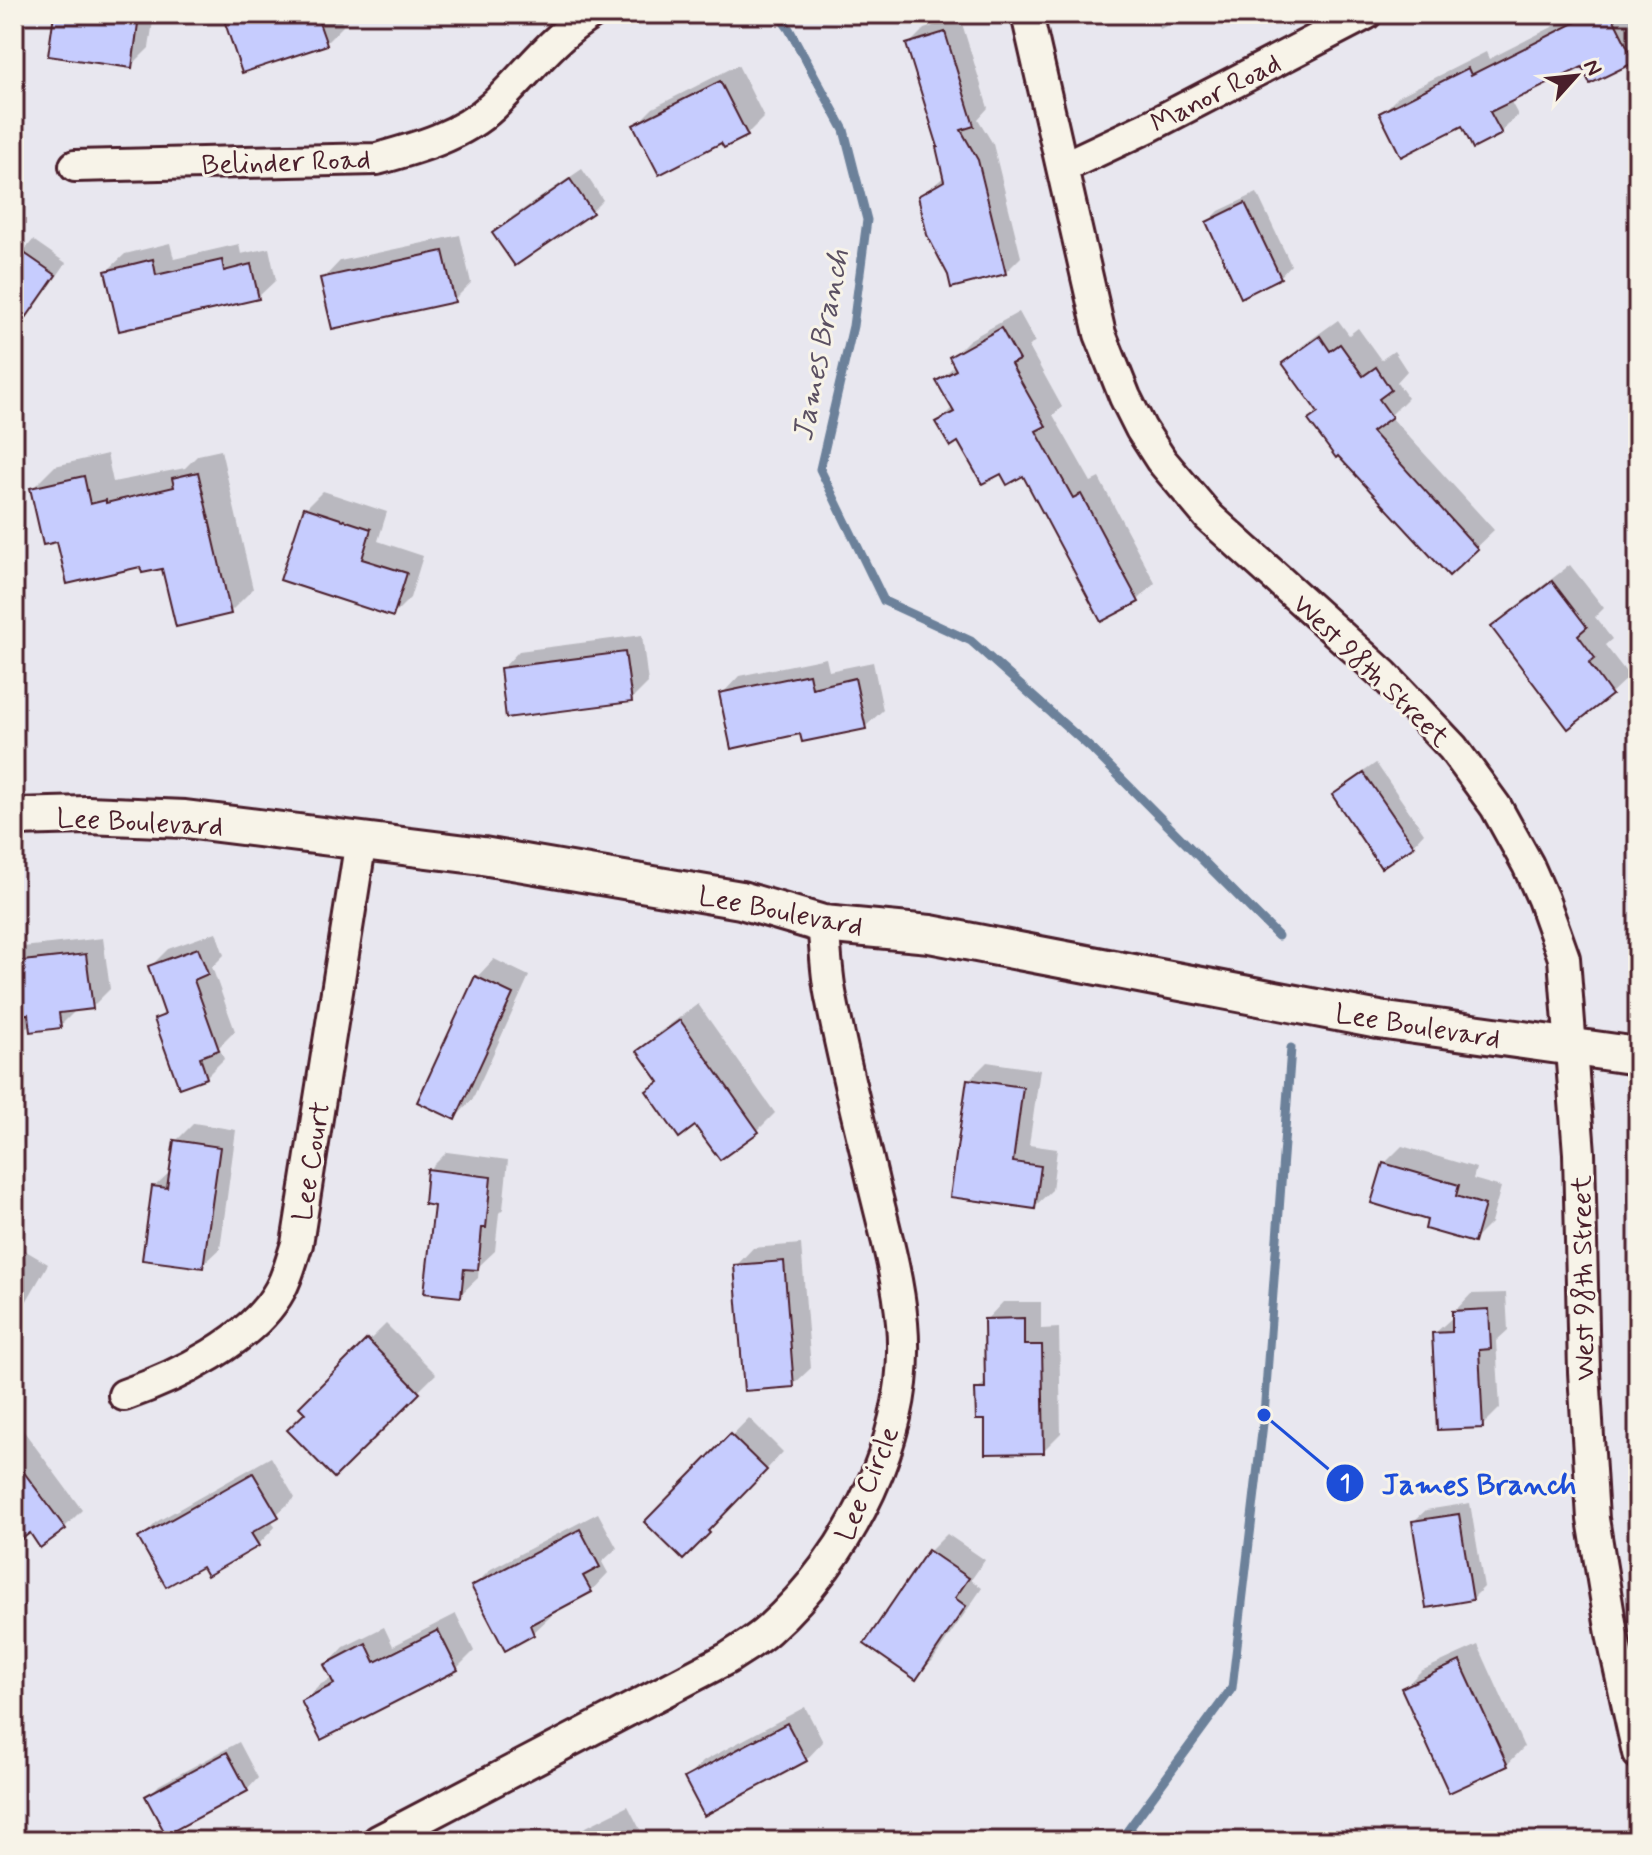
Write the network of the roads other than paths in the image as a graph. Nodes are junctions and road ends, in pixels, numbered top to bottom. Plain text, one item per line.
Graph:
1 (591, 14) edge
2 (1027, 14) edge
3 (1366, 14) edge
4 (75, 166) dead end
5 (1063, 167) junction
6 (14, 817) edge
7 (361, 840) junction
8 (823, 924) junction
9 (1571, 1049) junction
10 (1638, 1056) edge
11 (124, 1395) dead end
12 (1625, 1634) edge
13 (1638, 1753) edge
14 (378, 1841) edge

1 - 4 street, Belinder Road
2 - 5 street, West 98th Street
3 - 5 street, Manor Road
5 - 9 street, West 98th Street
6 - 7 street, Lee Boulevard
7 - 8 street, Lee Boulevard
7 - 11 street, Lee Court
8 - 9 street, Lee Boulevard
8 - 14 street, Lee Circle
9 - 10 street, Lee Boulevard
9 - 12 street, West 98th Street
12 - 13 street, West 98th Street

